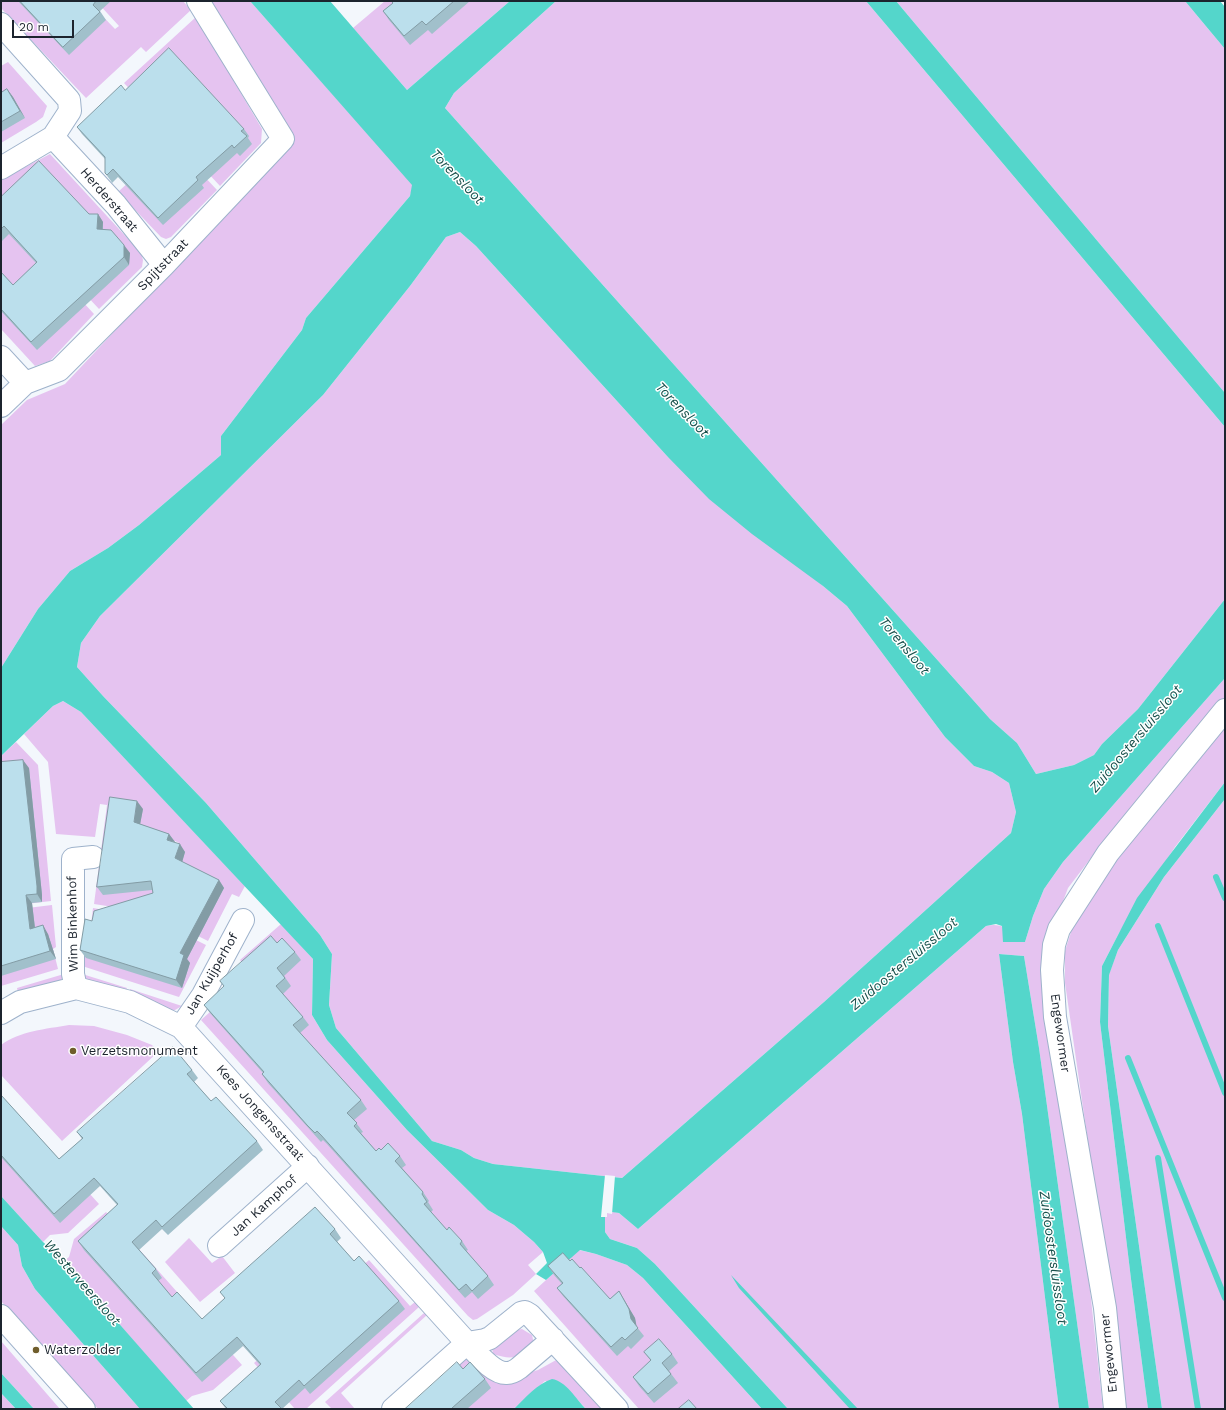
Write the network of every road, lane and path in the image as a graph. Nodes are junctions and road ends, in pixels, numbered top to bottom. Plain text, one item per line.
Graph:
1 (198, 1) edge
2 (1, 24) edge
3 (53, 137) junction
4 (1, 168) edge
5 (164, 265) junction
6 (1, 357) edge
7 (25, 383) junction
8 (1, 406) edge
9 (1225, 710) edge
10 (74, 858) dead end
11 (243, 920) dead end
12 (76, 988) junction
13 (1, 1013) edge
14 (181, 1027) junction
15 (308, 1166) junction
16 (219, 1246) dead end
17 (1, 1316) edge
18 (553, 1339) junction
19 (467, 1342) junction
20 (84, 1409) edge
21 (394, 1409) edge
22 (617, 1409) edge
23 (1115, 1409) edge

1 - 5 street, Spijtstraat
2 - 3 street
3 - 4 street
3 - 5 street, Herderstraat
5 - 7 street, Spijtstraat
6 - 7 street
7 - 8 street, Spijtstraat
9 - 23 street, Engewormer
10 - 12 street, Wim Binkenhof
11 - 14 street, Jan Kuijperhof
12 - 13 street, Kees Jongensstraat
12 - 14 street, Kees Jongensstraat
14 - 15 street, Kees Jongensstraat
15 - 16 street, Jan Kamphof
15 - 19 street, Kees Jongensstraat
17 - 20 street
18 - 19 street
18 - 19 street, Kees Jongensstraat
18 - 22 street
19 - 21 street

